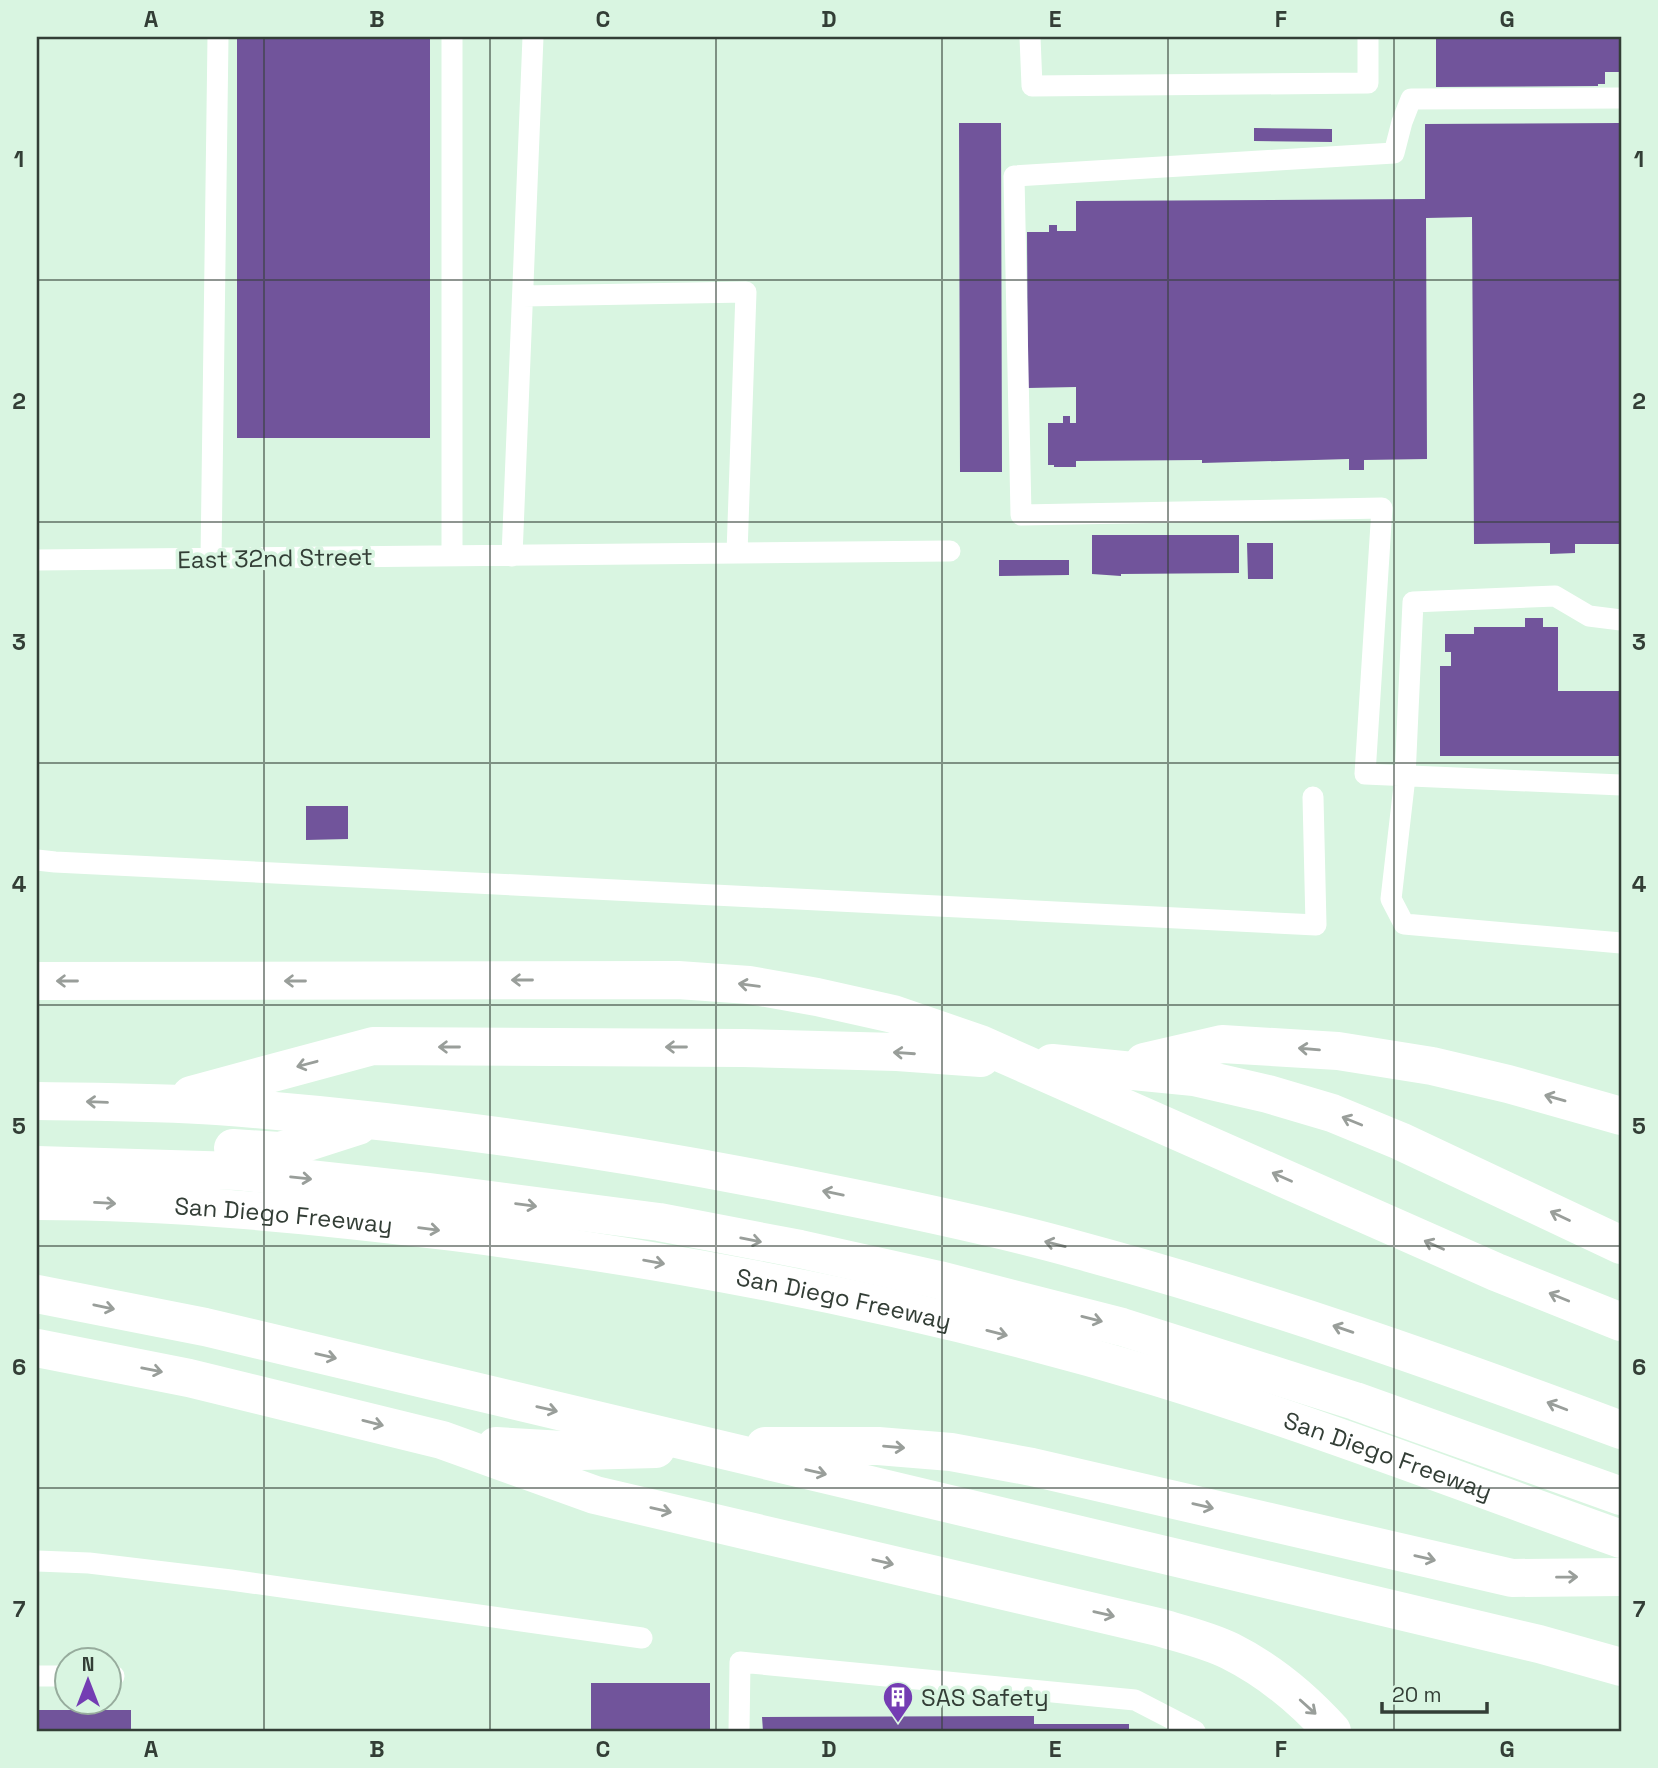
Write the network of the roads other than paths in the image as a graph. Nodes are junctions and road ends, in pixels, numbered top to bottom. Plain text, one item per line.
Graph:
1 (218, 37) edge
2 (452, 37) edge
3 (533, 37) edge
4 (1030, 37) edge
5 (1368, 37) edge
6 (1621, 98) edge
7 (523, 296) junction
8 (950, 551) dead end
9 (737, 553) junction
10 (452, 555) junction
11 (512, 556) junction
12 (37, 560) edge
13 (211, 560) junction
14 (1621, 620) edge
15 (1405, 777) junction
16 (1621, 785) edge
17 (1314, 797) dead end
18 (37, 860) edge
19 (1621, 943) edge
20 (37, 981) edge
21 (1118, 1068) junction
22 (37, 1101) edge
23 (157, 1104) junction
24 (1621, 1116) edge
25 (373, 1121) junction
26 (37, 1142) edge
27 (37, 1165) edge
28 (37, 1201) edge
29 (1621, 1245) edge
30 (37, 1294) edge
31 (1621, 1322) edge
32 (37, 1348) edge
33 (1621, 1430) edge
34 (442, 1440) junction
35 (1621, 1496) edge
36 (1621, 1539) edge
37 (37, 1561) edge
38 (1621, 1577) edge
39 (642, 1638) dead end
40 (1621, 1667) edge
41 (739, 1731) edge
42 (1195, 1731) edge
43 (1332, 1731) edge

1 - 13 lane
2 - 10 lane
3 - 7 lane
4 - 5 lane
6 - 15 lane
7 - 9 lane
7 - 11 lane
8 - 9 lane, East 32nd Street
9 - 11 lane, East 32nd Street
10 - 11 lane, East 32nd Street
10 - 13 lane, East 32nd Street
12 - 13 lane, East 32nd Street
14 - 15 lane
15 - 16 lane
15 - 19 lane
17 - 18 lane
31 -> 20 highway
21 -> 23 highway
24 -> 21 highway
29 -> 21 highway
23 -> 22 highway
23 - 25 highway
25 - 26 highway
33 -> 25 highway
27 -> 35 highway
28 -> 36 highway, San Diego Freeway
30 -> 40 highway
32 -> 34 highway
34 -> 38 highway
34 -> 43 highway
37 - 39 lane
41 - 42 lane

